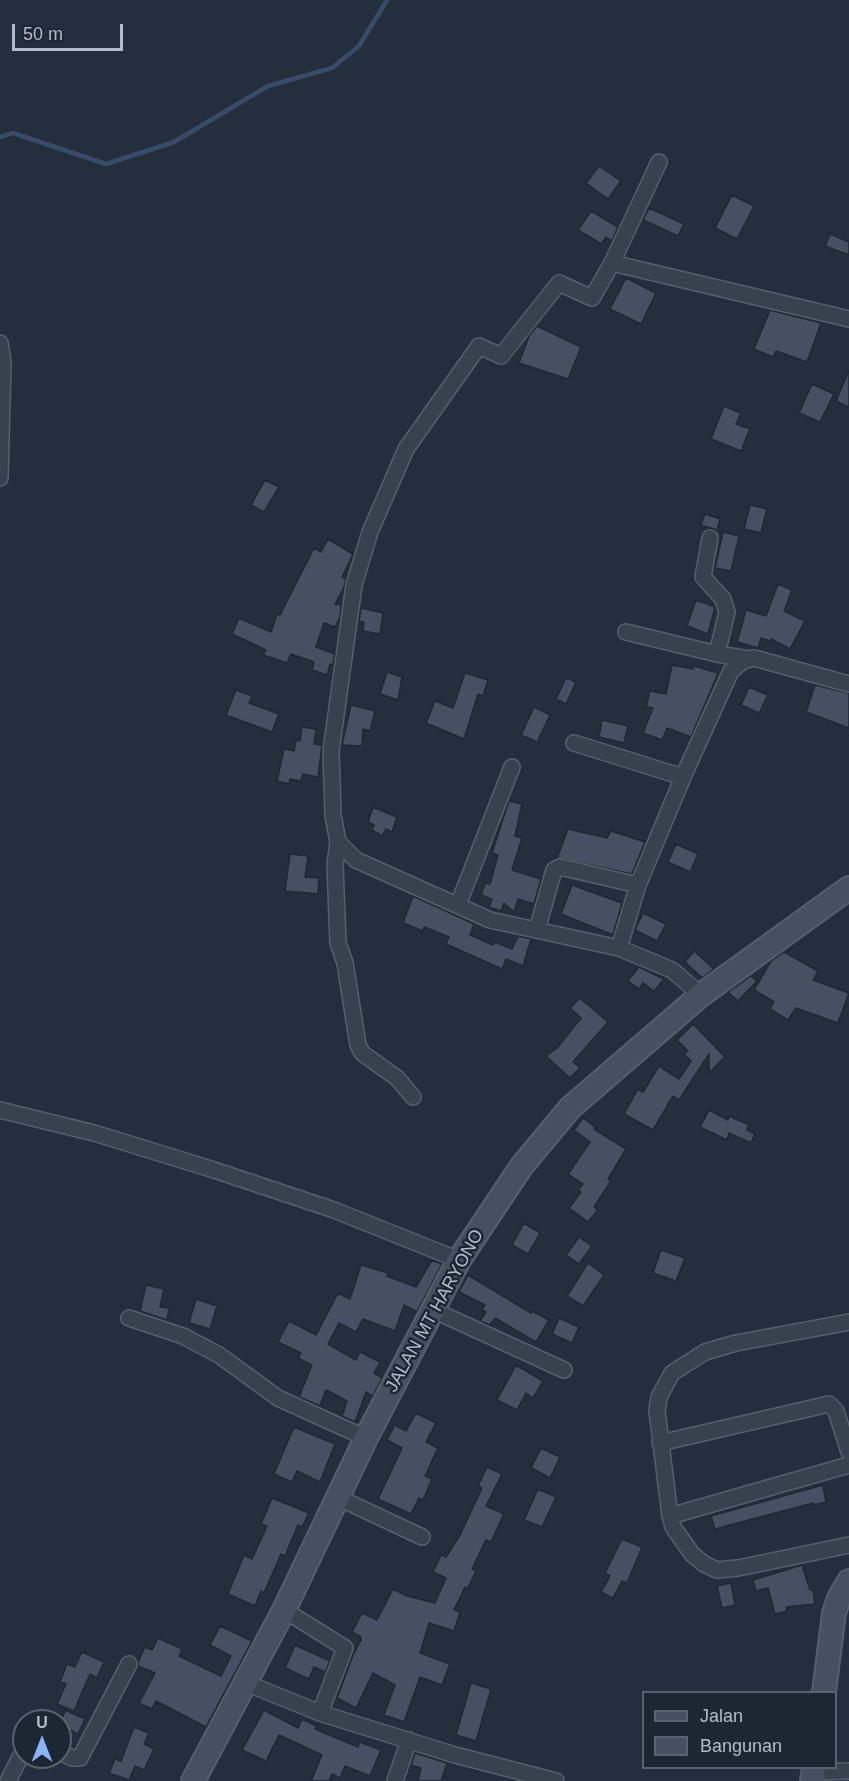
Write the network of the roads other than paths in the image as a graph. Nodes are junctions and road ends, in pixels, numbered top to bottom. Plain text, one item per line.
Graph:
1 (659, 162) dead end
2 (612, 263) junction
3 (849, 319) edge
4 (0, 343) edge
5 (0, 478) edge
6 (710, 537) dead end
7 (626, 632) dead end
8 (717, 654) junction
9 (749, 659) junction
10 (849, 684) edge
11 (574, 743) dead end
12 (512, 767) dead end
13 (683, 777) junction
14 (338, 842) junction
15 (638, 885) junction
16 (849, 888) edge
17 (458, 905) junction
18 (537, 930) junction
19 (619, 948) junction
20 (702, 995) junction
21 (413, 1097) dead end
22 (0, 1110) edge
23 (459, 1260) junction
24 (433, 1310) junction
25 (129, 1318) dead end
26 (849, 1322) edge
27 (564, 1370) dead end
28 (366, 1438) junction
29 (660, 1443) junction
30 (849, 1452) edge
31 (849, 1465) edge
32 (337, 1497) junction
33 (670, 1516) junction
34 (422, 1537) dead end
35 (849, 1545) edge
36 (849, 1581) edge
37 (284, 1610) junction
38 (129, 1664) dead end
39 (246, 1683) junction
40 (824, 1691) edge
41 (320, 1713) junction
42 (409, 1740) junction
43 (72, 1758) edge
44 (849, 1771) edge
45 (813, 1774) edge
46 (193, 1781) edge
47 (395, 1781) edge
48 (556, 1781) edge

1 - 2 street
2 - 3 street
2 - 14 street
4 - 5 street
6 - 8 street
7 - 8 street
8 - 9 street
9 - 10 street
9 - 13 street
11 - 13 street
12 - 17 street
13 - 15 street
14 - 17 street
14 - 21 street
15 - 18 street
15 - 19 street
16 - 20 main road, JALAN MT HARYONO
17 - 18 street
18 - 19 street
19 - 20 street
20 - 23 main road, JALAN MT HARYONO
22 - 23 street
23 - 24 main road, JALAN MT HARYONO
24 - 27 street
24 - 28 main road, JALAN MT HARYONO
25 - 28 street
26 - 29 street
28 - 32 main road, JALAN MT HARYONO
29 - 30 street
29 - 33 street
31 - 33 street
32 - 34 street
32 - 37 main road, JALAN MT HARYONO
33 - 35 street
36 - 40 main road
37 - 39 main road, JALAN MT HARYONO
37 - 41 street
38 - 43 street
39 - 41 street
39 - 46 main road, JALAN MT HARYONO
41 - 42 street
42 - 47 street
42 - 48 street
44 - 45 street

